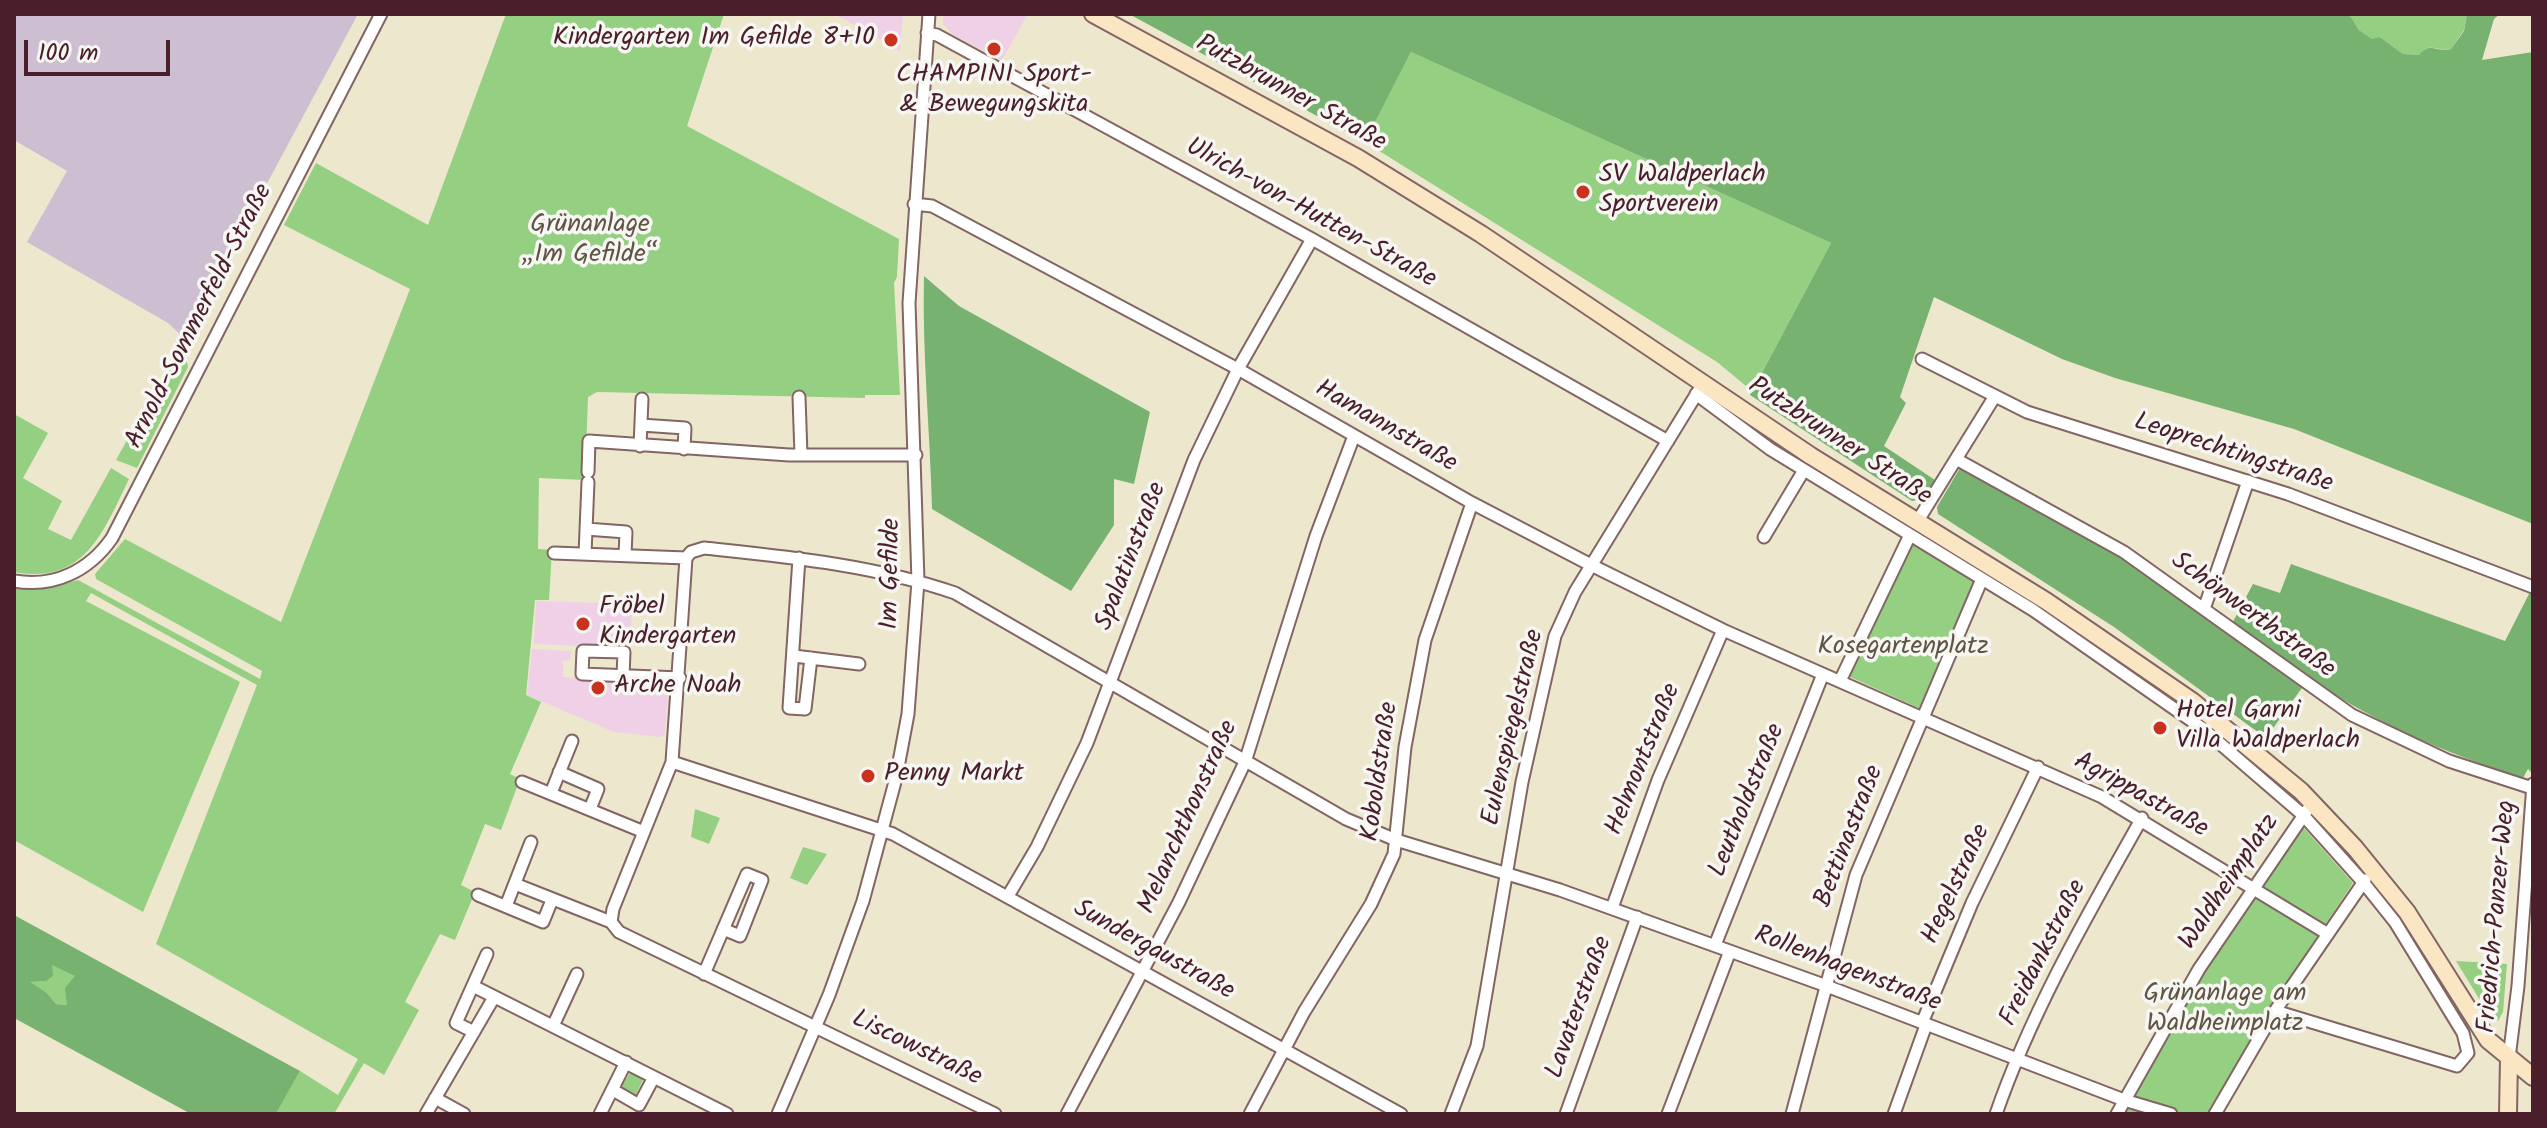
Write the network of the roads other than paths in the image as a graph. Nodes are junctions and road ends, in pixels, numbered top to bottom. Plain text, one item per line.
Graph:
1 (381, 14) edge
2 (929, 14) edge
3 (1093, 14) edge
4 (927, 33) junction
5 (914, 204) junction
6 (1312, 239) junction
7 (1922, 359) dead end
8 (1238, 369) junction
9 (1700, 388) junction
10 (1995, 396) junction
11 (799, 397) dead end
12 (642, 399) dead end
13 (641, 425) junction
14 (1354, 436) junction
15 (1668, 441) junction
16 (640, 446) junction
17 (684, 449) junction
18 (801, 455) junction
19 (916, 455) junction
20 (1956, 459) junction
21 (1804, 470) junction
22 (2248, 481) junction
23 (1472, 503) junction
24 (586, 529) junction
25 (1914, 529) junction
26 (1764, 537) dead end
27 (554, 553) dead end
28 (585, 554) junction
29 (625, 555) junction
30 (686, 558) junction
31 (799, 558) junction
32 (1591, 565) junction
33 (1982, 579) junction
34 (14, 581) edge
35 (918, 581) junction
36 (2533, 587) edge
37 (2204, 609) junction
38 (1723, 630) junction
39 (794, 656) junction
40 (811, 658) junction
41 (859, 664) dead end
42 (1823, 674) junction
43 (623, 676) dead end
44 (680, 678) junction
45 (1840, 681) junction
46 (1110, 683) junction
47 (1921, 718) junction
48 (572, 741) dead end
49 (672, 762) junction
50 (1245, 762) junction
51 (2038, 767) junction
52 (559, 772) junction
53 (2533, 780) edge
54 (522, 782) dead end
55 (2532, 788) edge
56 (551, 793) junction
57 (590, 809) junction
58 (2308, 809) junction
59 (2142, 818) junction
60 (883, 831) junction
61 (644, 832) junction
62 (1396, 840) junction
63 (531, 842) dead end
64 (1506, 872) junction
65 (2368, 877) junction
66 (515, 884) junction
67 (2253, 890) junction
68 (478, 895) dead end
69 (1008, 896) junction
70 (552, 900) junction
71 (506, 906) junction
72 (1612, 908) junction
73 (1637, 917) junction
74 (611, 922) junction
75 (2528, 925) edge
76 (723, 929) junction
77 (2328, 934) junction
78 (1715, 945) junction
79 (1730, 951) junction
80 (487, 954) dead end
81 (1143, 971) junction
82 (577, 974) dead end
83 (704, 974) junction
84 (1824, 985) junction
85 (473, 986) junction
86 (493, 999) junction
87 (2448, 1008) junction
88 (2275, 1011) junction
89 (2470, 1015) junction
90 (1924, 1024) junction
91 (817, 1025) junction
92 (553, 1026) junction
93 (474, 1032) junction
94 (1284, 1050) junction
95 (2509, 1058) junction
96 (2015, 1059) junction
97 (626, 1062) junction
98 (654, 1077) junction
99 (2533, 1077) edge
100 (613, 1090) junction
101 (435, 1098) junction
102 (2124, 1100) junction
103 (426, 1114) edge
104 (464, 1114) edge
105 (600, 1114) edge
106 (727, 1114) edge
107 (778, 1114) edge
108 (995, 1114) edge
109 (1067, 1114) edge
110 (1250, 1114) edge
111 (1401, 1114) edge
112 (1451, 1114) edge
113 (1566, 1114) edge
114 (1668, 1114) edge
115 (1792, 1114) edge
116 (1894, 1114) edge
117 (1996, 1114) edge
118 (2117, 1114) edge
119 (2171, 1114) edge
120 (2215, 1114) edge
121 (2508, 1114) edge

1 - 34 street, Arnold-Sommerfeld-Straße
2 - 4 street, Im Gefilde
3 - 9 main road, Putzbrunner Straße
4 - 5 street, Im Gefilde
4 - 6 street, Ulrich-von-Hutten-Straße
5 - 8 street, Hamannstraße
5 - 19 street, Im Gefilde
6 - 8 street, Spalatinstraße
6 - 15 street, Ulrich-von-Hutten-Straße
7 - 10 street, Leoprechtingstraße
8 - 14 street, Hamannstraße
8 - 46 street, Spalatinstraße
9 - 15 street, Eulenspiegelstraße
9 - 21 street, Putzbrunner Straße
9 - 25 main road, Putzbrunner Straße
10 - 20 street
10 - 22 street, Leoprechtingstraße
11 - 18 street
12 - 13 street
13 - 16 street
13 - 17 street
14 - 23 street, Hamannstraße
14 - 50 street, Melanchthonstraße
15 - 32 street, Eulenspiegelstraße
16 - 17 street
16 - 24 street
17 - 18 street
18 - 19 street
19 - 35 street, Im Gefilde
20 - 25 street
20 - 37 street, Schönwerthstraße
21 - 25 street, Putzbrunner Straße
21 - 26 street
22 - 36 street, Leoprechtingstraße
22 - 37 street
23 - 32 street, Hamannstraße
23 - 62 street, Koboldstraße
24 - 28 street
24 - 29 street
25 - 33 street, Putzbrunner Straße
25 - 45 street
25 - 58 main road, Putzbrunner Straße
27 - 28 street, Rollenhagenstraße
28 - 29 street, Rollenhagenstraße
29 - 30 street, Rollenhagenstraße
30 - 31 street, Rollenhagenstraße
30 - 44 street
31 - 35 street, Rollenhagenstraße
31 - 39 street
32 - 38 street, Hamannstraße
32 - 64 street, Eulenspiegelstraße
33 - 47 street
33 - 58 street, Putzbrunner Straße
35 - 46 street, Rollenhagenstraße
35 - 60 street, Im Gefilde
37 - 55 street, Schönwerthstraße
38 - 42 street, Hamannstraße
38 - 72 street, Helmontstraße
39 - 40 street
39 - 40 street
40 - 41 street
42 - 45 street, Hamannstraße
42 - 78 street, Leutholdstraße
43 - 44 street
44 - 49 street
45 - 47 street
46 - 50 street, Rollenhagenstraße
46 - 69 street, Spalatinstraße
47 - 51 street, Agrippastraße
47 - 84 street, Bettinastraße
48 - 52 street
49 - 60 street, Sundergaustraße
49 - 61 street
50 - 62 street, Rollenhagenstraße
50 - 81 street, Melanchthonstraße
51 - 59 street, Agrippastraße
51 - 90 street, Hegelstraße
52 - 56 street
52 - 57 street
53 - 55 street, Friedrich-Panzer-Weg
54 - 56 street
55 - 75 street, Friedrich-Panzer-Weg
56 - 57 street
57 - 61 street
58 - 65 main road, Putzbrunner Straße
58 - 67 street, Waldheimplatz
59 - 67 street, Agrippastraße
59 - 96 street, Freidankstraße
60 - 69 street, Sundergaustraße
60 - 91 street, Im Gefilde
61 - 74 street
62 - 64 street, Rollenhagenstraße
62 - 94 street, Koboldstraße
63 - 66 street
64 - 72 street, Rollenhagenstraße
64 - 112 street, Eulenspiegelstraße
65 - 77 street
65 - 87 street, Putzbrunner Straße
65 - 89 main road, Putzbrunner Straße
66 - 70 street, Liscowstraße
66 - 71 street
67 - 77 street, Agrippastraße
67 - 102 street, Waldheimplatz
68 - 71 street
69 - 81 street, Sundergaustraße
70 - 71 street
70 - 74 street, Liscowstraße
72 - 73 street, Rollenhagenstraße
73 - 78 street, Rollenhagenstraße
73 - 113 street, Lavaterstraße
74 - 83 street, Liscowstraße
75 - 95 street, Friedrich-Panzer-Weg
76 - 76 street
76 - 83 street
77 - 88 street
78 - 79 street, Rollenhagenstraße
79 - 84 street, Rollenhagenstraße
79 - 114 street
80 - 85 street
81 - 94 street, Sundergaustraße
81 - 109 street, Melanchthonstraße
82 - 92 street
83 - 91 street, Liscowstraße
84 - 90 street, Rollenhagenstraße
84 - 115 street, Bettinastraße
85 - 86 street
85 - 93 street
86 - 92 street
86 - 93 street
87 - 88 street, Putzbrunner Straße
87 - 89 street
88 - 120 street
89 - 95 main road, Putzbrunner Straße
90 - 96 street, Rollenhagenstraße
90 - 116 street, Hegelstraße
91 - 107 street, Im Gefilde
91 - 108 street, Liscowstraße
92 - 97 street
93 - 101 street
94 - 110 street, Koboldstraße
94 - 111 street, Sundergaustraße
95 - 99 main road, Putzbrunner Straße
95 - 121 main road
96 - 102 street, Rollenhagenstraße
96 - 117 street, Freidankstraße
97 - 98 street
97 - 100 street
98 - 100 street
98 - 106 street
100 - 105 street
101 - 103 street
101 - 104 street
102 - 118 street, Waldheimplatz
102 - 119 street, Rollenhagenstraße

